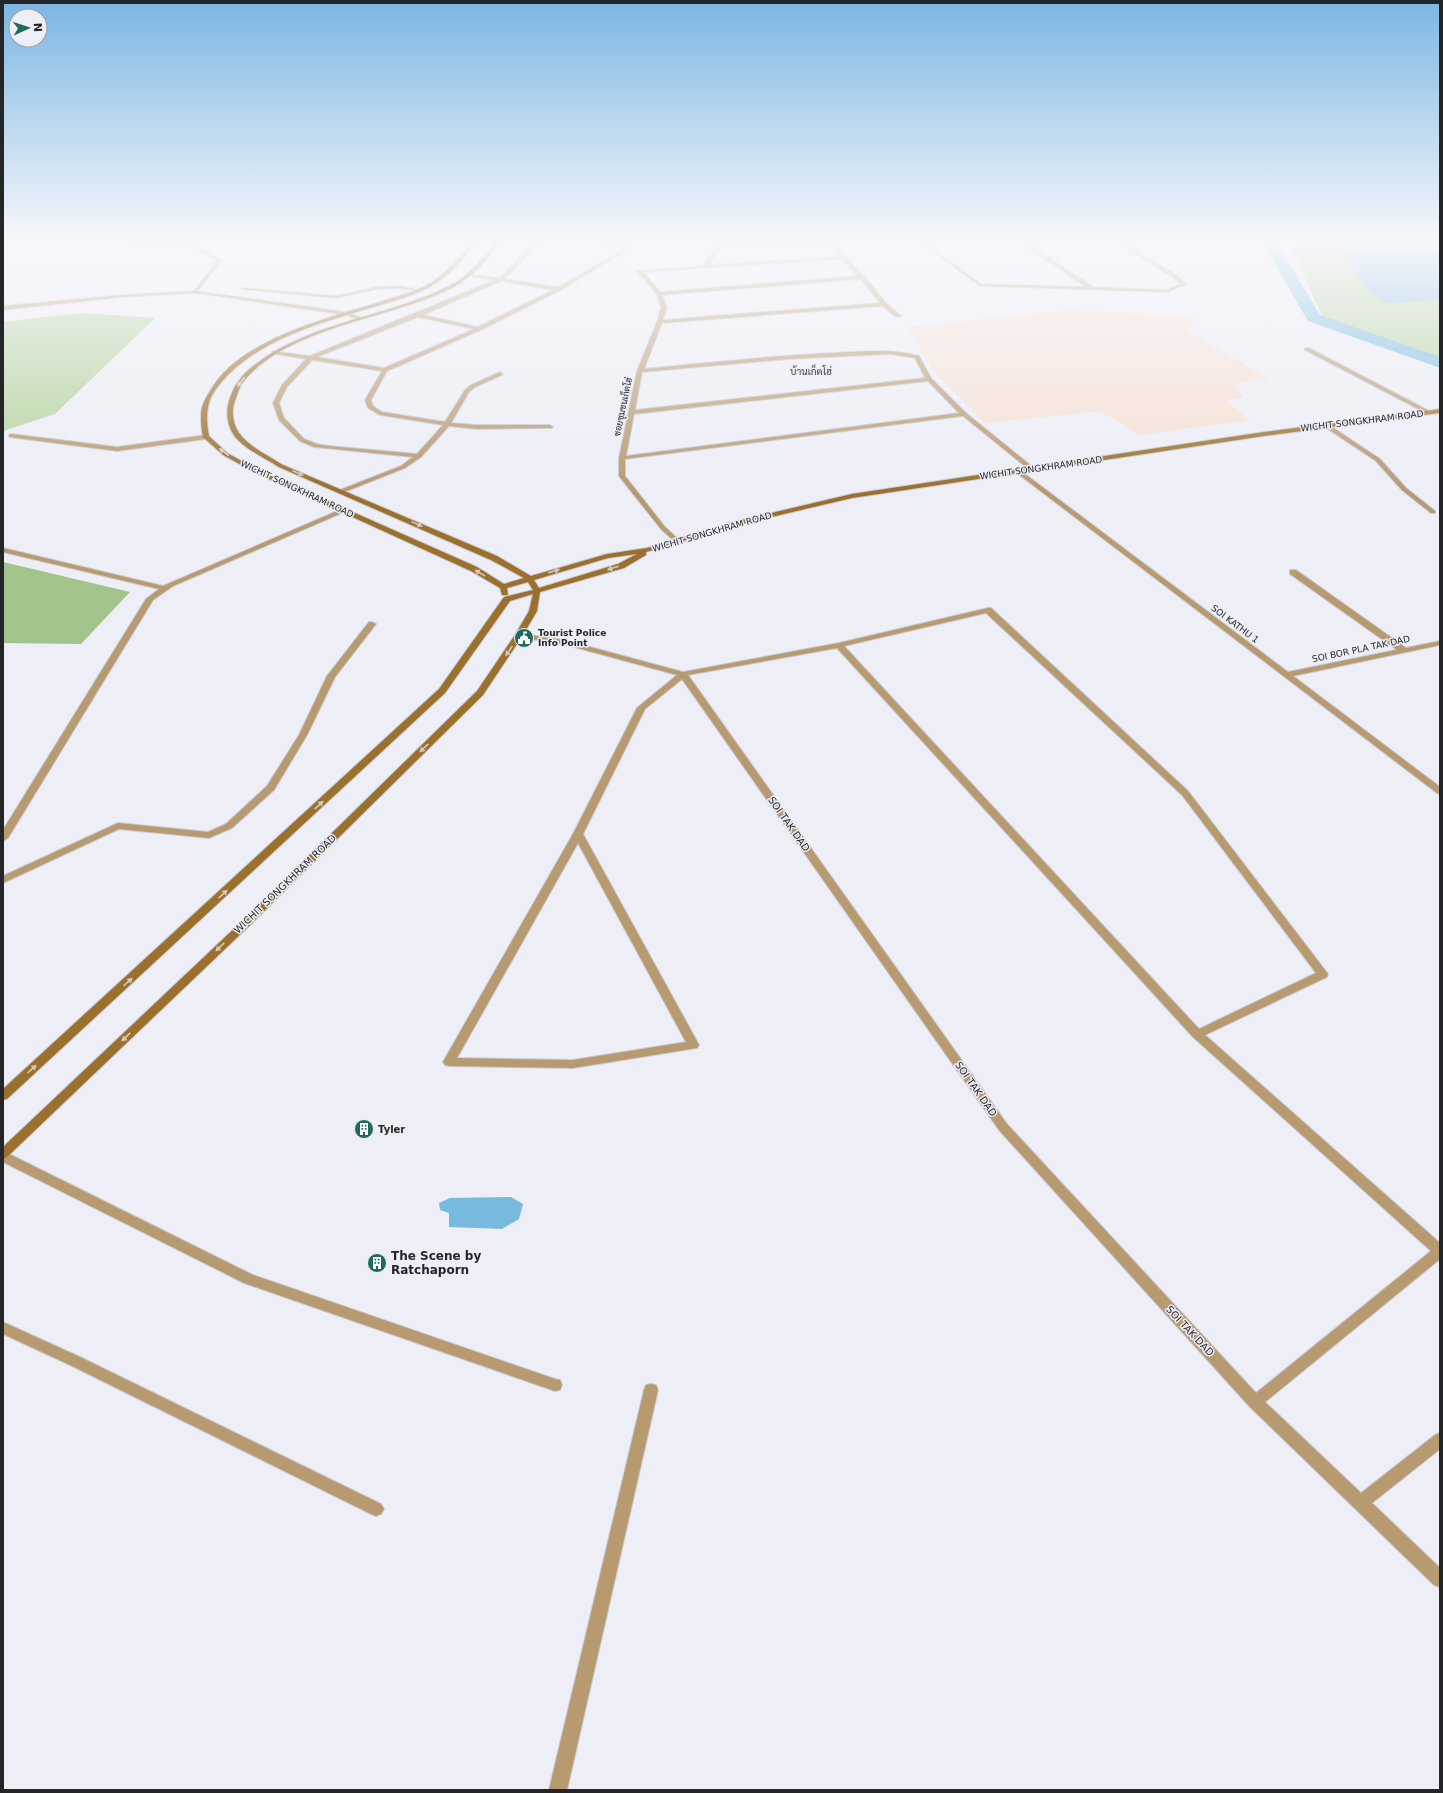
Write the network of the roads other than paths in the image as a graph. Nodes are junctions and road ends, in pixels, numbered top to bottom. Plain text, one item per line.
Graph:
1 (326, 322) edge
2 (350, 322) edge
3 (401, 322) edge
4 (447, 322) edge
5 (494, 322) edge
6 (660, 322) joint
7 (664, 322) edge
8 (479, 329) junction
9 (1307, 349) dead end
10 (275, 352) junction
11 (310, 358) junction
12 (385, 370) junction
13 (640, 371) junction
14 (500, 374) dead end
15 (929, 379) junction
16 (1440, 411) edge
17 (632, 412) junction
18 (1430, 412) junction
19 (964, 414) junction
20 (447, 424) junction
21 (1327, 426) junction
22 (550, 427) dead end
23 (11, 436) dead end
24 (206, 437) junction
25 (420, 456) junction
26 (622, 458) junction
27 (1033, 470) junction
28 (1019, 472) junction
29 (342, 491) junction
30 (342, 511) junction
31 (1433, 512) dead end
32 (676, 540) junction
33 (3, 550) edge
34 (648, 550) junction
35 (1293, 572) dead end
36 (530, 579) junction
37 (503, 587) junction
38 (164, 588) junction
39 (537, 591) junction
40 (507, 598) junction
41 (372, 624) dead end
42 (520, 635) junction
43 (1440, 643) edge
44 (839, 645) junction
45 (1403, 650) junction
46 (683, 674) junction
47 (1287, 675) junction
48 (1440, 792) edge
49 (578, 834) junction
50 (4, 837) edge
51 (3, 880) edge
52 (1197, 1034) junction
53 (3, 1096) edge
54 (3, 1155) edge
55 (3, 1328) edge
56 (555, 1385) dead end
57 (651, 1390) dead end
58 (1255, 1402) junction
59 (1440, 1440) edge
60 (1360, 1503) junction
61 (376, 1509) dead end
62 (1440, 1579) edge
63 (558, 1790) edge

1 - 24 main road
2 - 10 main road, WICHIT SONGKHRAM ROAD
3 - 11 street
4 - 8 street
5 - 8 street
6 - 7 street
6 - 13 street, ซอยชุมชนเก็ตโฮ่
8 - 12 street
9 - 18 street
10 - 11 street
10 -> 29 main road, WICHIT SONGKHRAM ROAD
11 - 12 street
11 - 25 street
12 - 20 street
13 - 15 street
13 - 17 street, ซอยชุมชนเก็ตโฮ่
14 - 20 street
15 - 17 street
15 - 19 street
16 - 18 main road, WICHIT SONGKHRAM ROAD
17 - 26 street, ซอยชุมชนเก็ตโฮ่
18 - 21 main road, WICHIT SONGKHRAM ROAD
19 - 26 street
19 - 27 street
20 - 22 street
20 - 25 street
21 - 27 main road, WICHIT SONGKHRAM ROAD
21 - 31 street
23 - 24 street
30 -> 24 main road, WICHIT SONGKHRAM ROAD
25 - 29 street
26 - 32 street, ซอยชุมชนเก็ตโฮ่
27 - 28 main road, WICHIT SONGKHRAM ROAD
28 - 32 main road, WICHIT SONGKHRAM ROAD
28 - 47 street, SOI KATHU 1
29 -> 36 main road, WICHIT SONGKHRAM ROAD
37 -> 30 main road, WICHIT SONGKHRAM ROAD
30 - 38 street
32 - 34 main road, WICHIT SONGKHRAM ROAD
33 - 38 street
36 -> 34 main road, WICHIT SONGKHRAM ROAD
34 -> 39 main road, WICHIT SONGKHRAM ROAD
35 - 45 street
36 - 37 main road, WICHIT SONGKHRAM ROAD
36 - 39 main road, WICHIT SONGKHRAM ROAD
37 - 40 main road
38 - 50 street
39 - 40 main road, WICHIT SONGKHRAM ROAD
39 - 42 main road, WICHIT SONGKHRAM ROAD
53 -> 40 main road
41 - 51 street
42 - 46 street
42 -> 54 main road, WICHIT SONGKHRAM ROAD
43 - 45 street, SOI BOR PLA TAK DAD
44 - 46 street
44 - 52 street
44 - 52 street
45 - 47 street, SOI BOR PLA TAK DAD
46 - 49 street
46 - 58 street, SOI TAK DAD
47 - 48 street, SOI KATHU 1
49 - 49 street
52 - 58 street
54 - 56 street
55 - 61 street
57 - 63 street
58 - 60 street, SOI TAK DAD
59 - 60 street
60 - 62 street, SOI TAK DAD

